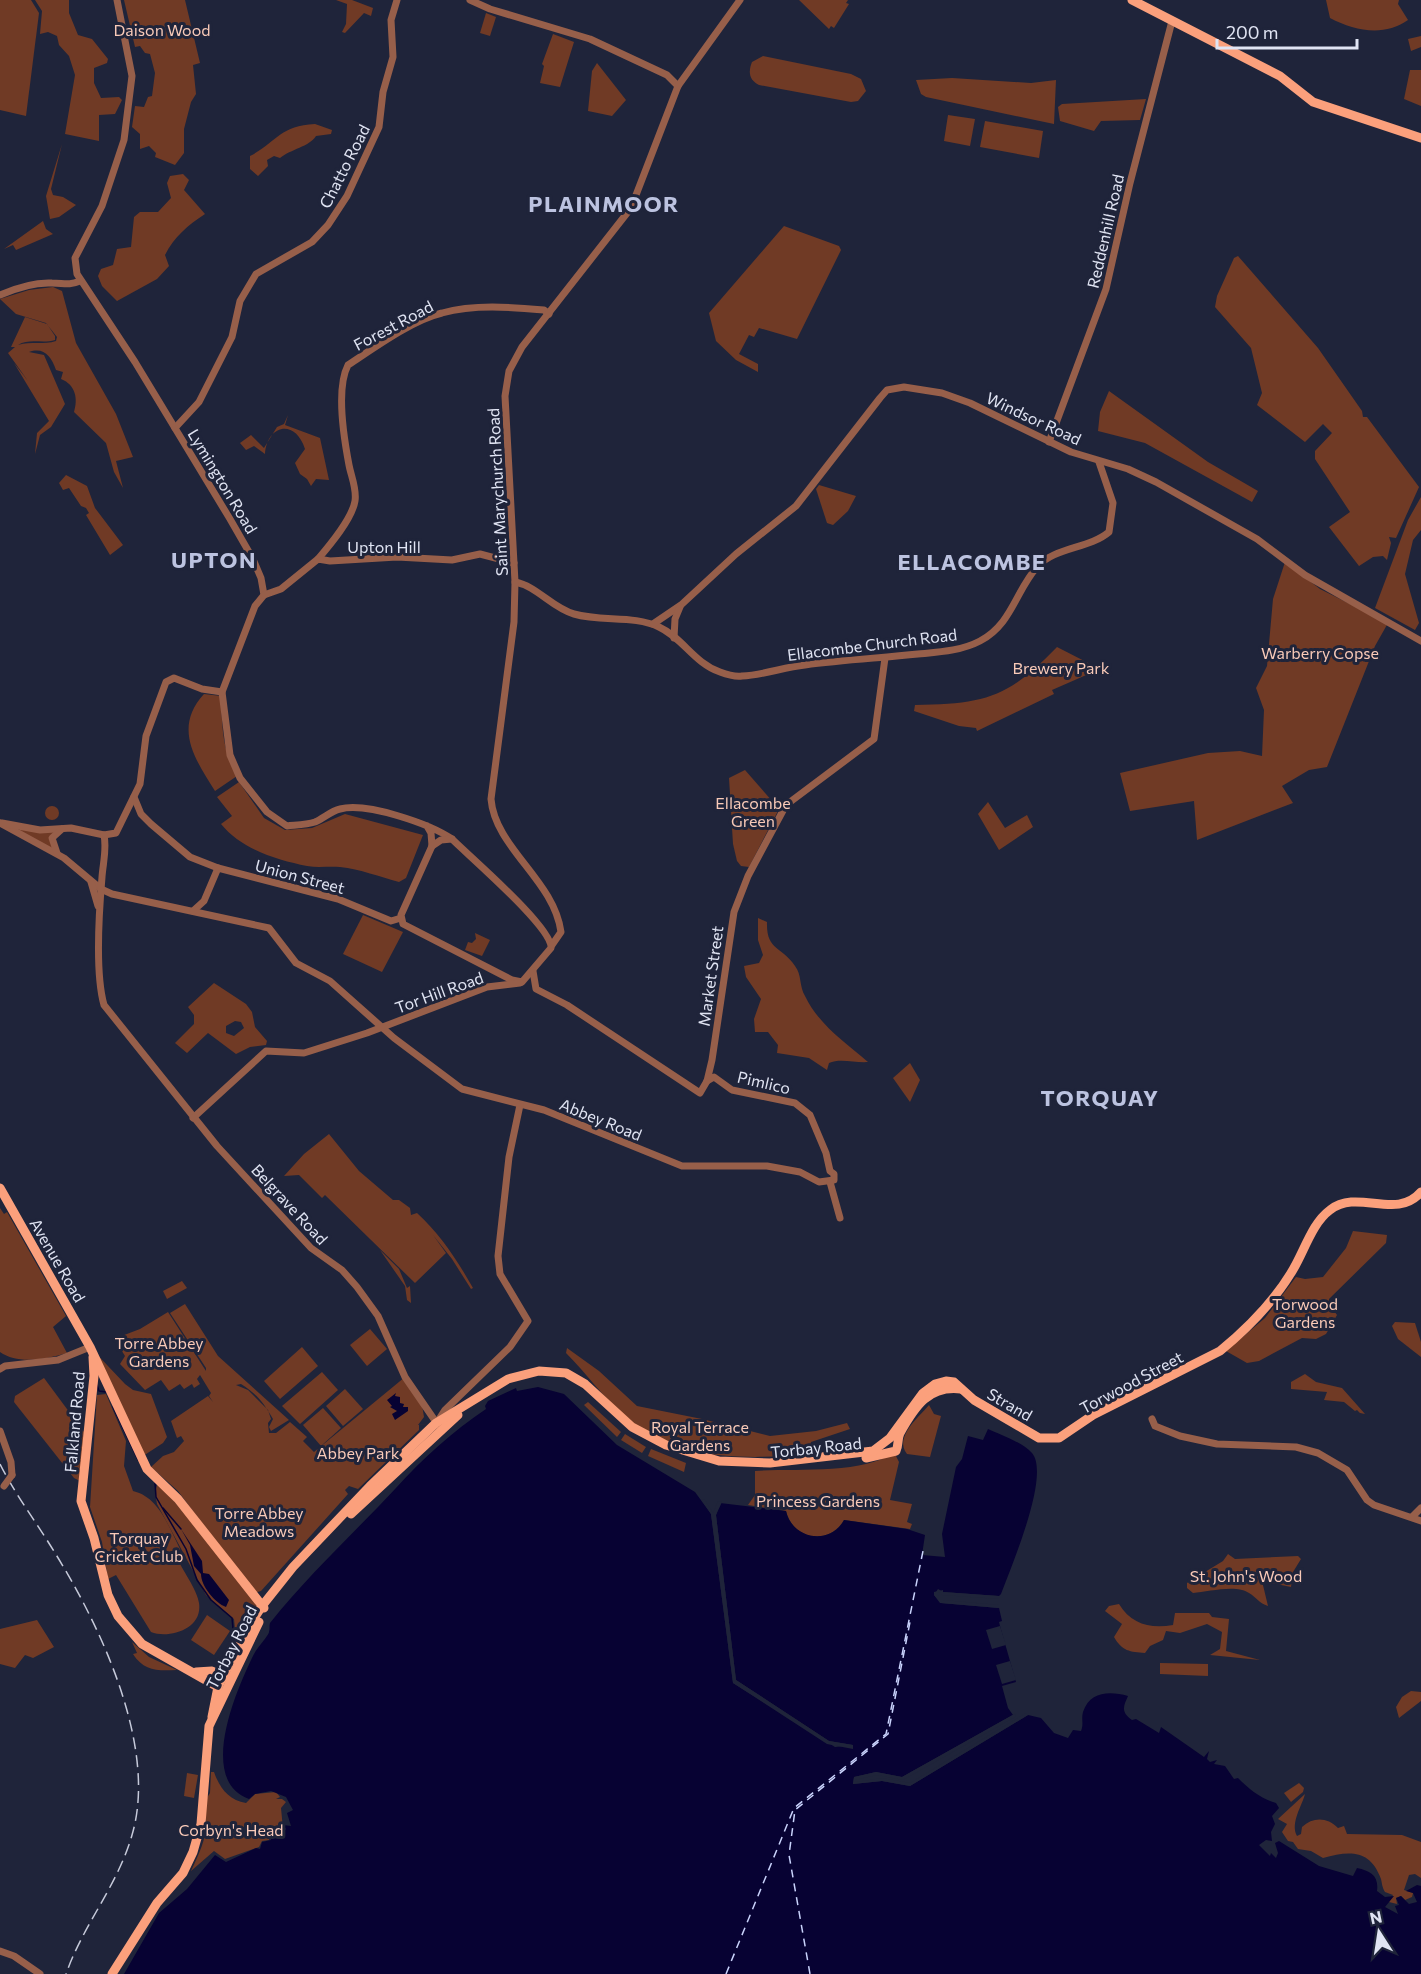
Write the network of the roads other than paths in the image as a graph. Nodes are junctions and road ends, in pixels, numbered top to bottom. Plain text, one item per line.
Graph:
1 (117, 0) edge
2 (397, 0) edge
3 (470, 0) edge
4 (740, 0) edge
5 (1132, 0) edge
6 (1172, 21) junction
7 (678, 86) junction
8 (1421, 138) edge
9 (80, 281) junction
10 (0, 295) edge
11 (549, 314) junction
12 (175, 428) junction
13 (1049, 442) junction
14 (1099, 462) junction
15 (318, 558) junction
16 (514, 563) junction
17 (515, 582) junction
18 (264, 595) junction
19 (681, 605) junction
20 (653, 624) junction
21 (674, 638) junction
22 (1421, 641) edge
23 (885, 658) junction
24 (222, 692) junction
25 (134, 797) junction
26 (141, 814) junction
27 (127, 815) junction
28 (0, 823) edge
29 (427, 826) junction
30 (62, 828) junction
31 (104, 835) junction
32 (452, 840) junction
33 (432, 846) junction
34 (57, 853) junction
35 (102, 868) junction
36 (218, 868) junction
37 (90, 879) junction
38 (101, 889) junction
39 (193, 911) junction
40 (100, 914) junction
41 (401, 920) junction
42 (560, 925) junction
43 (548, 933) junction
44 (552, 945) junction
45 (488, 967) junction
46 (533, 971) junction
47 (519, 983) junction
48 (487, 987) junction
49 (536, 989) junction
50 (382, 1028) junction
51 (712, 1060) junction
52 (714, 1077) junction
53 (707, 1081) junction
54 (520, 1105) junction
55 (193, 1118) junction
56 (829, 1182) junction
57 (0, 1188) edge
58 (1421, 1192) edge
59 (840, 1218) dead end
60 (90, 1347) junction
61 (0, 1369) edge
62 (1152, 1419) dead end
63 (439, 1426) junction
64 (0, 1431) edge
65 (1046, 1440) joint
66 (890, 1443) junction
67 (2, 1487) edge
68 (1421, 1508) edge
69 (1411, 1517) junction
70 (1421, 1521) edge
71 (264, 1608) junction
72 (233, 1657) junction
73 (209, 1676) junction
74 (227, 1677) junction
75 (218, 1687) junction
76 (212, 1717) junction
77 (0, 1951) edge
78 (40, 1974) edge
79 (112, 1974) edge

1 - 9 street, Lymington Road
2 - 12 street, Chatto Road
3 - 7 street
4 - 7 street, Saint Marychurch Road
5 - 6 main road
6 - 8 main road
6 - 13 street, Reddenhill Road
7 - 11 street, Saint Marychurch Road
9 - 10 street
9 - 12 street, Lymington Road
11 - 15 street, Forest Road
11 - 16 street, Saint Marychurch Road
12 - 18 street, Lymington Road
13 - 14 street, Windsor Road
13 - 19 street, Windsor Road
14 - 22 street, Windsor Road
14 - 23 street, Ellacombe Church Road
15 - 16 street, Upton Hill
15 - 18 street
16 - 17 street, Saint Marychurch Road
17 - 20 street
17 - 42 street, Saint Marychurch Road
18 - 24 street
19 - 20 street, Windsor Road
19 - 21 street
20 - 21 street
21 - 23 street, Ellacombe Church Road
23 - 51 street, Market Street
24 - 25 street
24 - 29 street
25 - 26 street
25 - 27 street
26 - 27 street
26 - 36 street, Union Street
27 - 31 street
28 - 30 street
28 - 34 street, Tor Hill Road
29 - 32 street
29 - 33 street
30 - 31 street
30 - 34 street
31 - 35 street
32 - 33 street
32 - 43 street
33 - 41 street
34 - 37 street, Tor Hill Road
35 - 37 street
35 - 38 street
36 - 39 street
36 - 41 street, Union Street
37 - 38 street, Tor Hill Road
37 - 40 street
38 - 39 street, Tor Hill Road
38 - 40 street
39 - 50 street, Tor Hill Road
40 - 55 street, Belgrave Road
41 - 45 street, Union Street
42 - 43 street
42 - 44 street
43 - 44 street
44 - 46 street
45 - 47 street, Union Street
45 - 48 street
46 - 47 street
46 - 49 street
47 - 48 street, Tor Hill Road
47 - 49 street
48 - 50 street, Tor Hill Road
49 - 53 street, Market Street
50 - 54 street, Abbey Road
50 - 55 street
51 - 52 street, Market Street
51 - 53 street, Market Street
52 - 53 street, Pimlico
52 - 56 street, Pimlico
54 - 56 street, Abbey Road
54 - 63 street
55 - 63 street, Belgrave Road
56 - 59 street, Pimlico
57 - 60 main road, Avenue Road
58 - 65 main road, Torwood Street
60 - 61 street
60 - 71 main road, Avenue Road
60 - 73 main road, Falkland Road
62 - 69 street
63 - 66 main road, Torbay Road
63 - 66 main road, Torbay Road
63 - 71 main road, Torbay Road
64 - 67 street, bridge
65 - 66 main road, Strand
68 - 69 street
69 - 70 street
71 - 72 main road, Torbay Road
71 - 74 main road, Torbay Road
72 - 73 main road
72 - 74 main road, Torbay Road
73 - 74 main road
73 - 75 main road
74 - 75 main road
74 - 76 main road, Torbay Road
75 - 76 main road, Torbay Road
76 - 79 main road, Torbay Road
77 - 78 street

